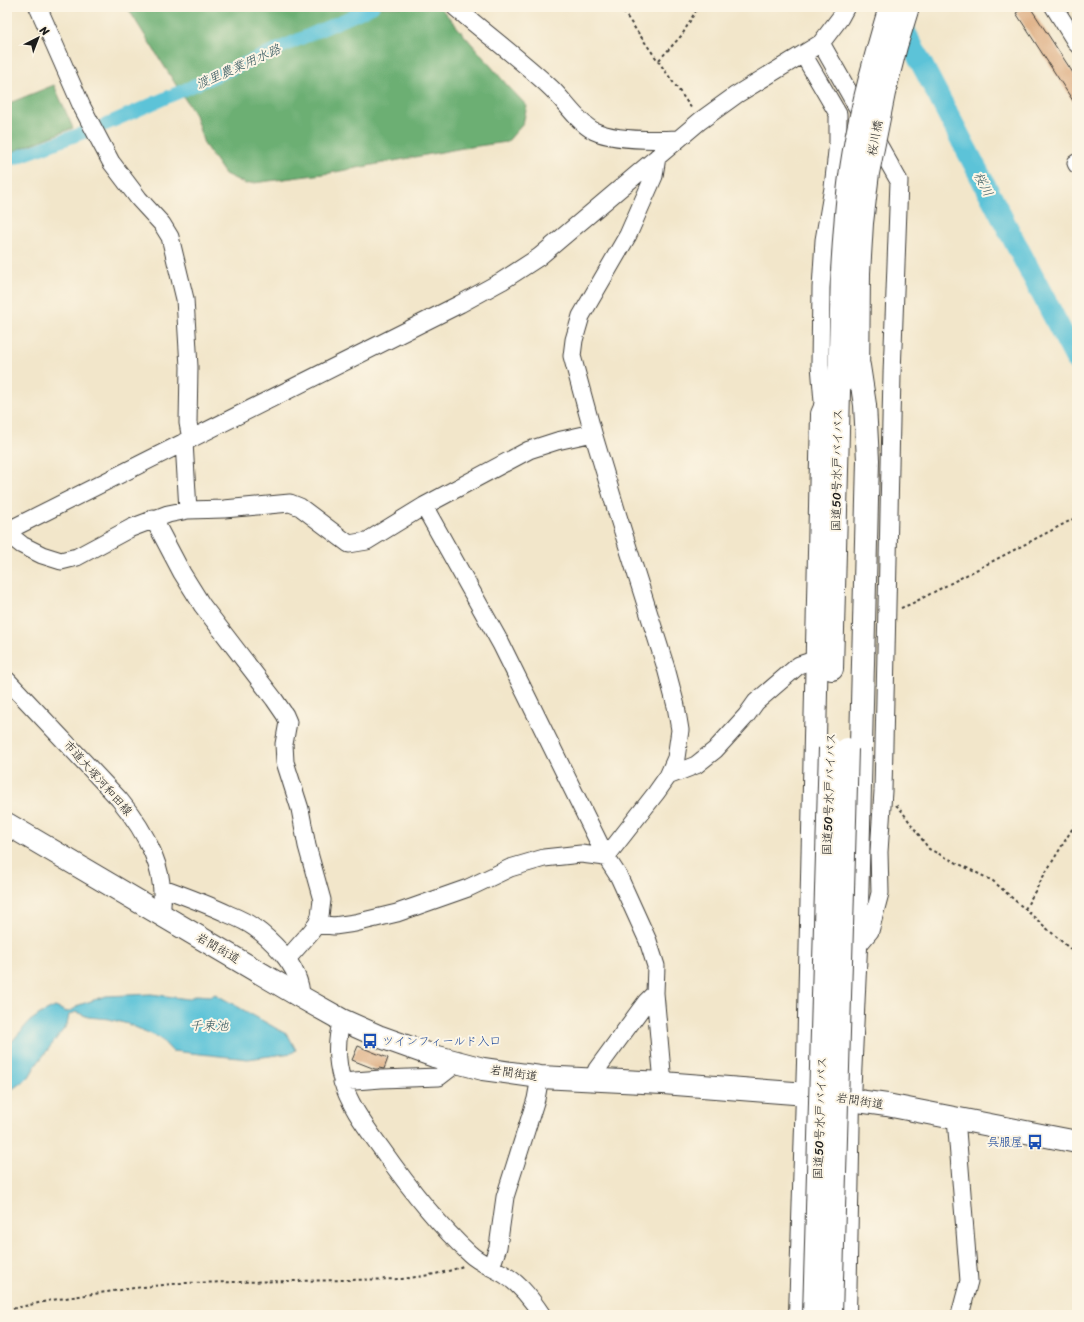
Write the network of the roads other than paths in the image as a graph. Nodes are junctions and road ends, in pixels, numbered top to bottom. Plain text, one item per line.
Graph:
1 (38, 7) edge
2 (455, 7) edge
3 (846, 7) edge
4 (890, 7) edge
5 (908, 7) edge
6 (1054, 7) edge
7 (821, 43) junction
8 (1077, 44) edge
9 (803, 54) junction
10 (678, 139) junction
11 (657, 157) junction
12 (851, 272) junction
13 (849, 370) junction
14 (822, 414) junction
15 (593, 433) junction
16 (187, 440) junction
17 (424, 506) junction
18 (188, 510) junction
19 (154, 518) junction
20 (7, 532) edge
21 (817, 659) junction
22 (7, 680) edge
23 (839, 748) junction
24 (668, 776) junction
25 (7, 824) edge
26 (606, 857) junction
27 (163, 888) junction
28 (161, 915) junction
29 (317, 924) junction
30 (856, 948) junction
31 (287, 959) junction
32 (655, 993) junction
33 (301, 997) junction
34 (342, 1020) junction
35 (457, 1063) junction
36 (540, 1077) junction
37 (592, 1080) junction
38 (342, 1082) junction
39 (663, 1083) junction
40 (807, 1094) junction
41 (849, 1099) junction
42 (956, 1118) junction
43 (1077, 1142) edge
44 (491, 1267) junction
45 (542, 1315) edge
46 (800, 1315) edge
47 (814, 1315) edge
48 (831, 1315) edge
49 (845, 1315) edge
50 (960, 1315) edge

1 - 16 street
2 - 10 street
3 - 7 street
4 - 12 main road, 桜川橋, bridge
5 - 12 main road, 桜川橋, bridge
6 - 8 street
7 - 9 street
7 - 30 street
9 - 10 street
9 - 14 street
10 - 11 street
11 - 15 street
11 - 16 street
12 - 13 main road, 国道50号水戸バイパス
13 - 14 main road
13 - 23 main road, 国道50号水戸バイパス
13 - 30 main road
14 - 21 main road
15 - 17 street
15 - 24 street
16 - 18 street
16 - 20 street
17 - 18 street
17 - 26 street
18 - 19 street
19 - 20 street
19 - 29 street
21 - 24 street
21 - 40 main road
22 - 27 street, 市道大塚河和田線
23 - 47 main road, 国道50号水戸バイパス, bridge
23 - 48 main road, 国道50号水戸バイパス, bridge
24 - 26 street
25 - 28 main road, 岩間街道
26 - 29 street
26 - 32 street
27 - 28 street, 市道大塚河和田線
27 - 31 street
28 - 33 main road, 岩間街道
29 - 31 street
30 - 41 main road
31 - 33 street
32 - 37 street
32 - 39 street
33 - 34 main road, 岩間街道
34 - 35 main road, 岩間街道
34 - 38 street
35 - 36 main road, 岩間街道
35 - 38 street
36 - 37 main road, 岩間街道
36 - 44 street
37 - 39 main road, 岩間街道
38 - 44 street
39 - 40 main road, 岩間街道
40 - 41 main road, 岩間街道
40 - 46 main road
41 - 42 main road, 岩間街道
41 - 49 main road
42 - 43 main road, 岩間街道
42 - 50 street
44 - 45 street

